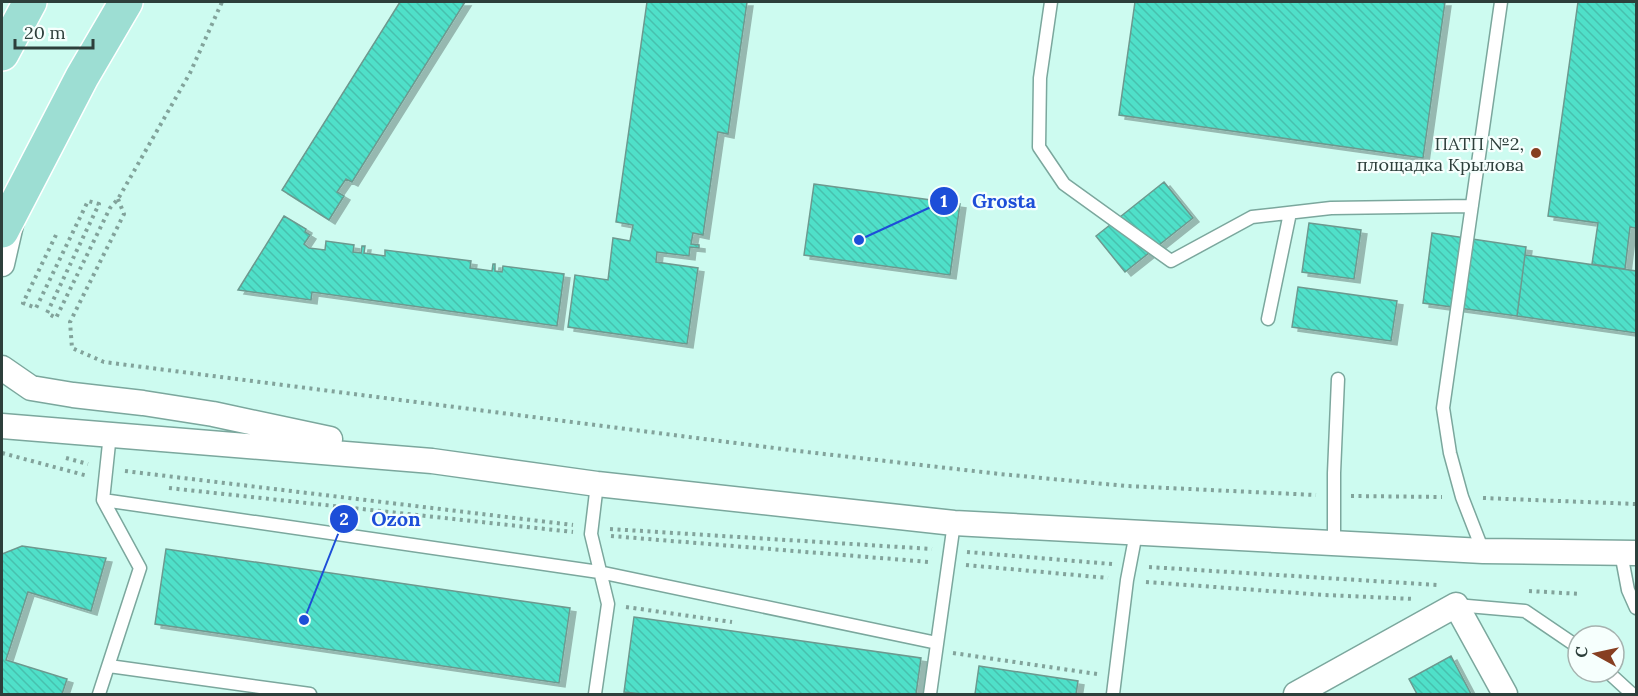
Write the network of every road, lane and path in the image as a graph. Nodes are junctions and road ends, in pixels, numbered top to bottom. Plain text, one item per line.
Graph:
1 (30, 2) edge
2 (126, 2) edge
3 (222, 2) edge
4 (1051, 2) edge
5 (1501, 2) edge
6 (2, 54) edge
7 (118, 199) junction
8 (16, 202) junction
9 (1472, 206) junction
10 (1290, 213) junction
11 (2, 231) edge
12 (56, 235) dead end
13 (2, 264) edge
14 (1268, 320) dead end
15 (2, 368) edge
16 (1338, 379) dead end
17 (2, 426) edge
18 (110, 434) junction
19 (2, 453) edge
20 (64, 458) dead end
21 (432, 461) junction
22 (106, 475) junction
23 (597, 484) junction
24 (164, 487) dead end
25 (1333, 496) junction
26 (1461, 497) junction
27 (103, 500) junction
28 (1636, 504) edge
29 (954, 523) junction
30 (592, 531) junction
31 (1136, 533) junction
32 (1334, 543) junction
33 (951, 550) junction
34 (1484, 551) junction
35 (1629, 553) edge
36 (949, 563) junction
37 (1130, 566) junction
38 (599, 572) junction
39 (1127, 580) junction
40 (1439, 585) dead end
41 (1522, 591) dead end
42 (1581, 594) dead end
43 (1416, 599) dead end
44 (1456, 606) junction
45 (1636, 608) edge
46 (1566, 639) edge
47 (937, 644) junction
48 (109, 666) junction
49 (99, 694) edge
50 (310, 694) edge
51 (595, 694) edge
52 (930, 694) edge
53 (1113, 694) edge
54 (1296, 694) edge
55 (1505, 694) edge

1 - 6 main road
2 - 8 main road
3 - 7 path
4 - 10 lane
5 - 9 lane
7 - 12 path
7 - 25 path
8 - 11 main road
8 - 13 street
9 - 10 lane
9 - 26 lane
10 - 14 lane
15 - 21 street
16 - 25 lane
17 - 18 street
18 - 21 street
18 - 22 lane
19 - 22 path
20 - 22 path
21 - 23 street
22 - 27 lane
22 - 30 path
23 - 29 street
23 - 30 lane
24 - 30 path
25 - 26 path
25 - 32 lane
26 - 28 path
26 - 34 lane
27 - 38 lane
27 - 48 lane
29 - 31 street
29 - 33 lane
30 - 33 path
30 - 36 path
30 - 38 lane
31 - 32 street
31 - 37 lane
32 - 34 street
33 - 36 lane
33 - 37 path
34 - 35 street
35 - 45 lane
36 - 39 path
36 - 47 lane
37 - 39 lane
37 - 40 path
38 - 47 lane
38 - 51 lane
39 - 43 path
39 - 53 lane
41 - 42 path
44 - 46 lane
44 - 54 street
44 - 55 street
47 - 52 lane
48 - 49 lane
48 - 50 lane

